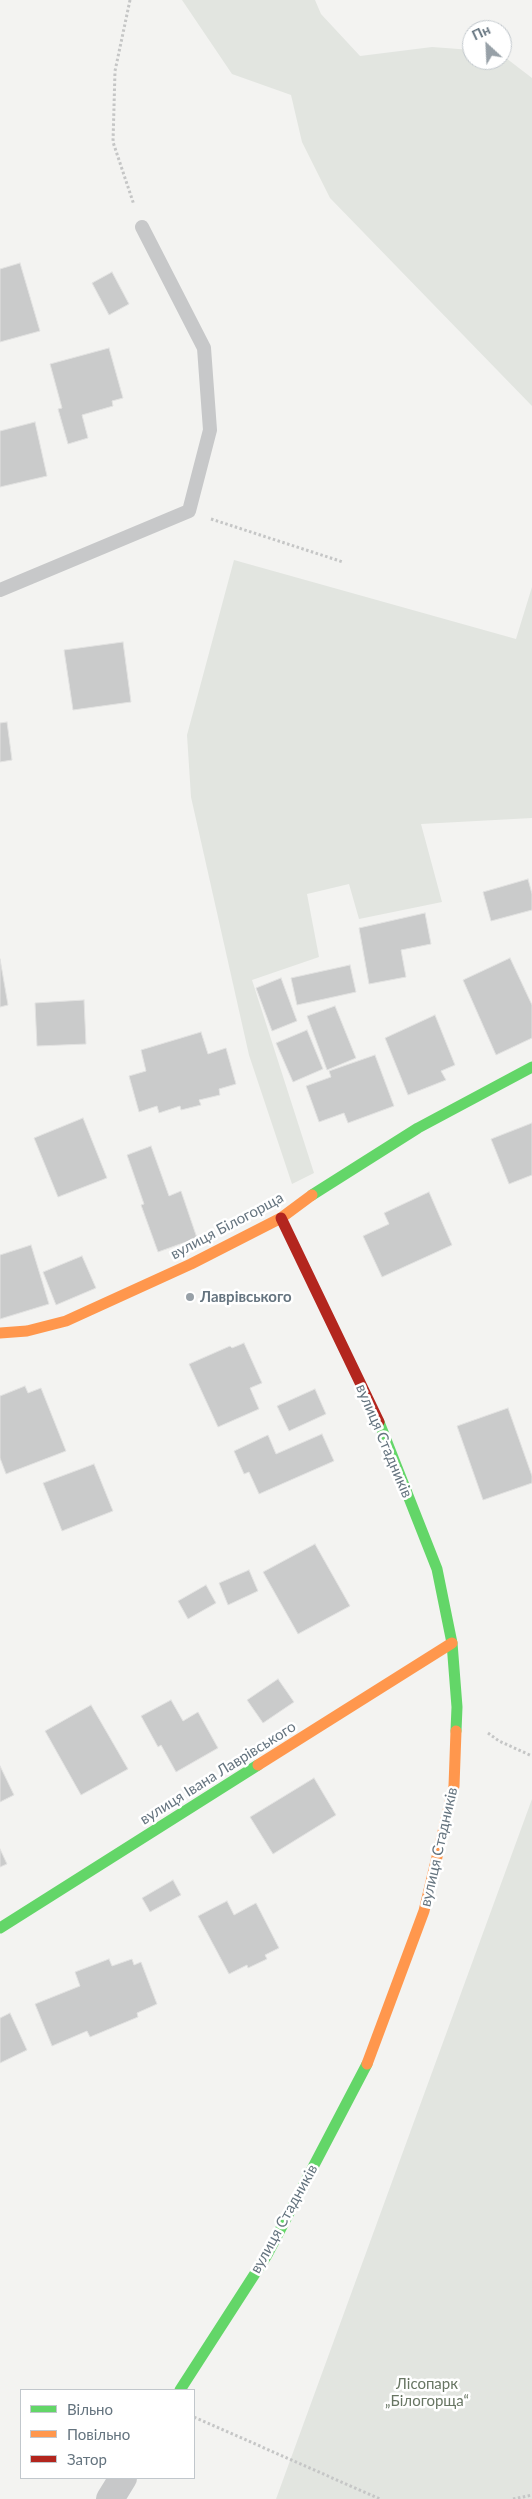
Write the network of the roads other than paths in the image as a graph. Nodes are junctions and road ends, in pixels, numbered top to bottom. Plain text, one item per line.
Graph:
1 (142, 227) road end
2 (0, 590) edge
3 (532, 1067) edge
4 (281, 1218) junction
5 (0, 1333) edge
6 (452, 1643) junction
7 (0, 1928) edge
8 (181, 2389) edge
9 (122, 2479) edge
10 (110, 2499) edge

1 - 2 lane
3 - 4 street, вулиця Білогорща
4 - 5 street, вулиця Білогорща
4 - 6 street, вулиця Стадників
6 - 7 street, вулиця Івана Лаврівського
6 - 8 street, вулиця Стадників
9 - 10 street

